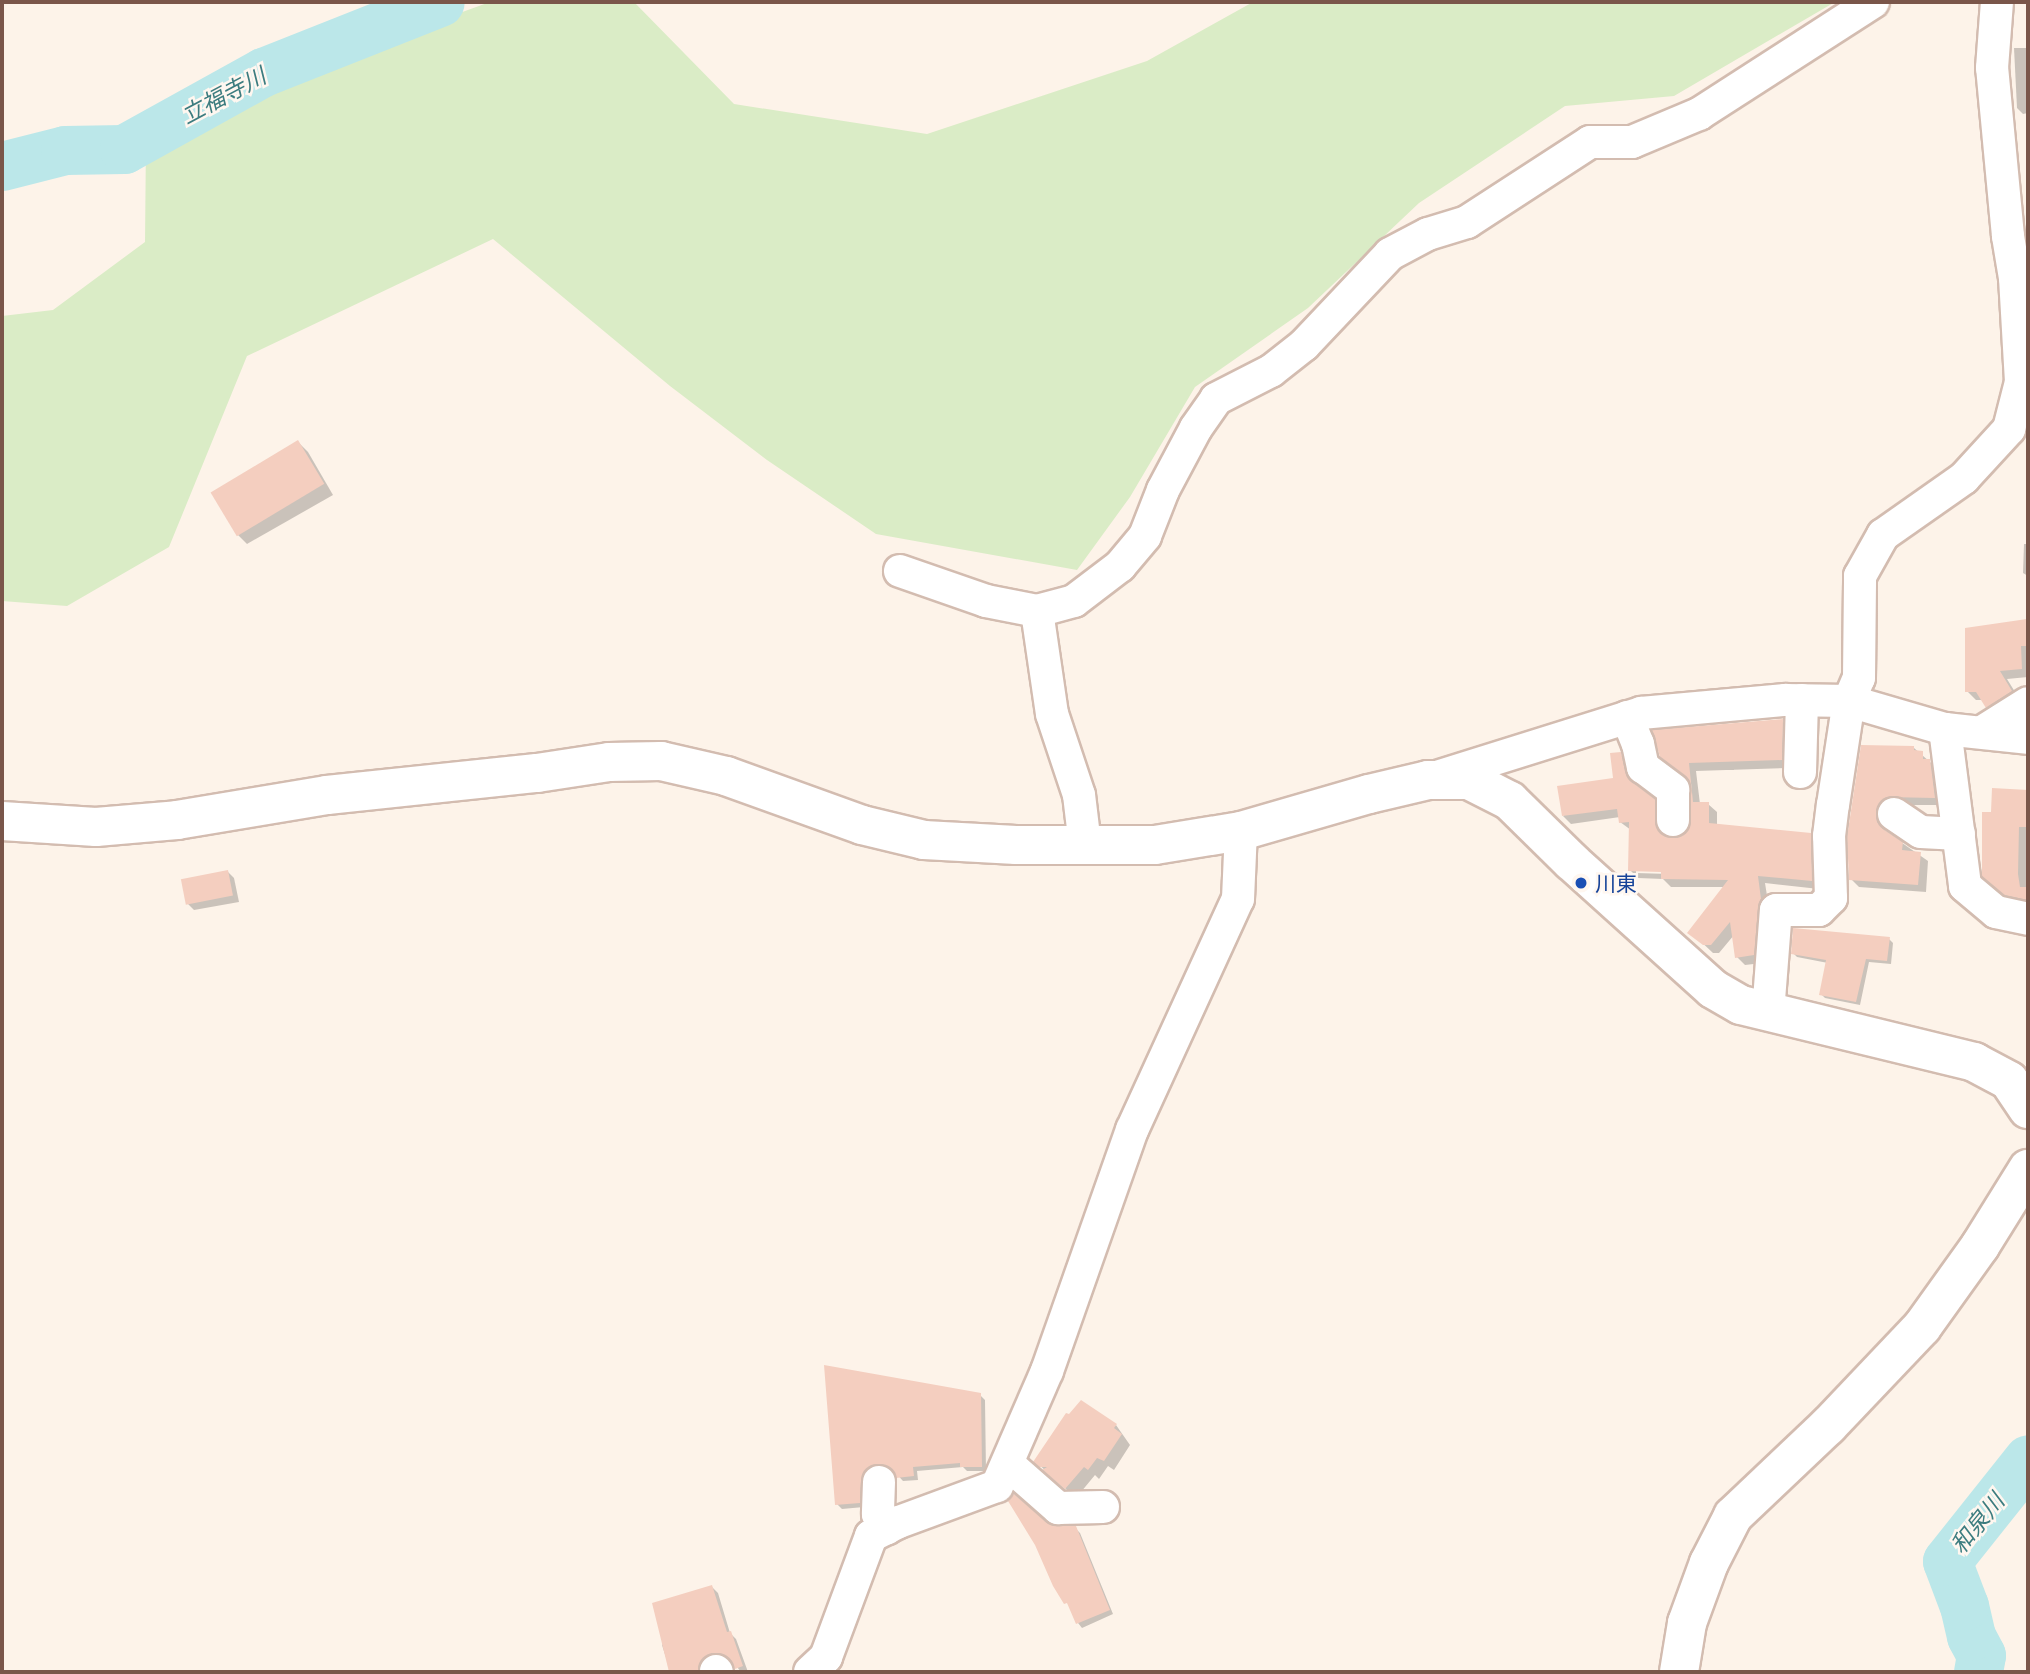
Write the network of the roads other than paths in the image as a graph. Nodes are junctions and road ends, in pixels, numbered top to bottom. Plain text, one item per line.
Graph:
1 (1873, 2) edge
2 (1997, 2) edge
3 (2018, 219) edge
4 (2019, 432) edge
5 (900, 571) dead end
6 (1037, 611) junction
7 (1802, 700) junction
8 (1849, 701) junction
9 (2028, 703) edge
10 (1627, 717) junction
11 (1981, 720) junction
12 (1947, 729) junction
13 (2028, 738) edge
14 (1800, 772) dead end
15 (1428, 780) junction
16 (1894, 814) dead end
17 (1673, 820) dead end
18 (2, 821) edge
19 (1241, 831) junction
20 (1959, 834) junction
21 (1085, 845) junction
22 (2028, 919) edge
23 (1768, 1013) junction
24 (2028, 1109) edge
25 (2028, 1169) edge
26 (1007, 1464) junction
27 (879, 1482) dead end
28 (1103, 1507) dead end
29 (887, 1528) junction
30 (810, 1672) edge
31 (1679, 1672) edge

1 - 6 street
2 - 3 street
3 - 4 street
4 - 8 street
5 - 6 street
6 - 21 street
7 - 8 street
7 - 10 street
7 - 14 street
8 - 12 street
8 - 23 street
9 - 11 street
10 - 15 street
10 - 17 street
11 - 12 street
11 - 13 street
12 - 20 street
15 - 19 street
15 - 23 street
16 - 20 street
18 - 21 street
19 - 21 street
19 - 26 street
20 - 22 street
23 - 24 street
25 - 31 street
26 - 28 street
26 - 29 street
27 - 29 street
29 - 30 street

